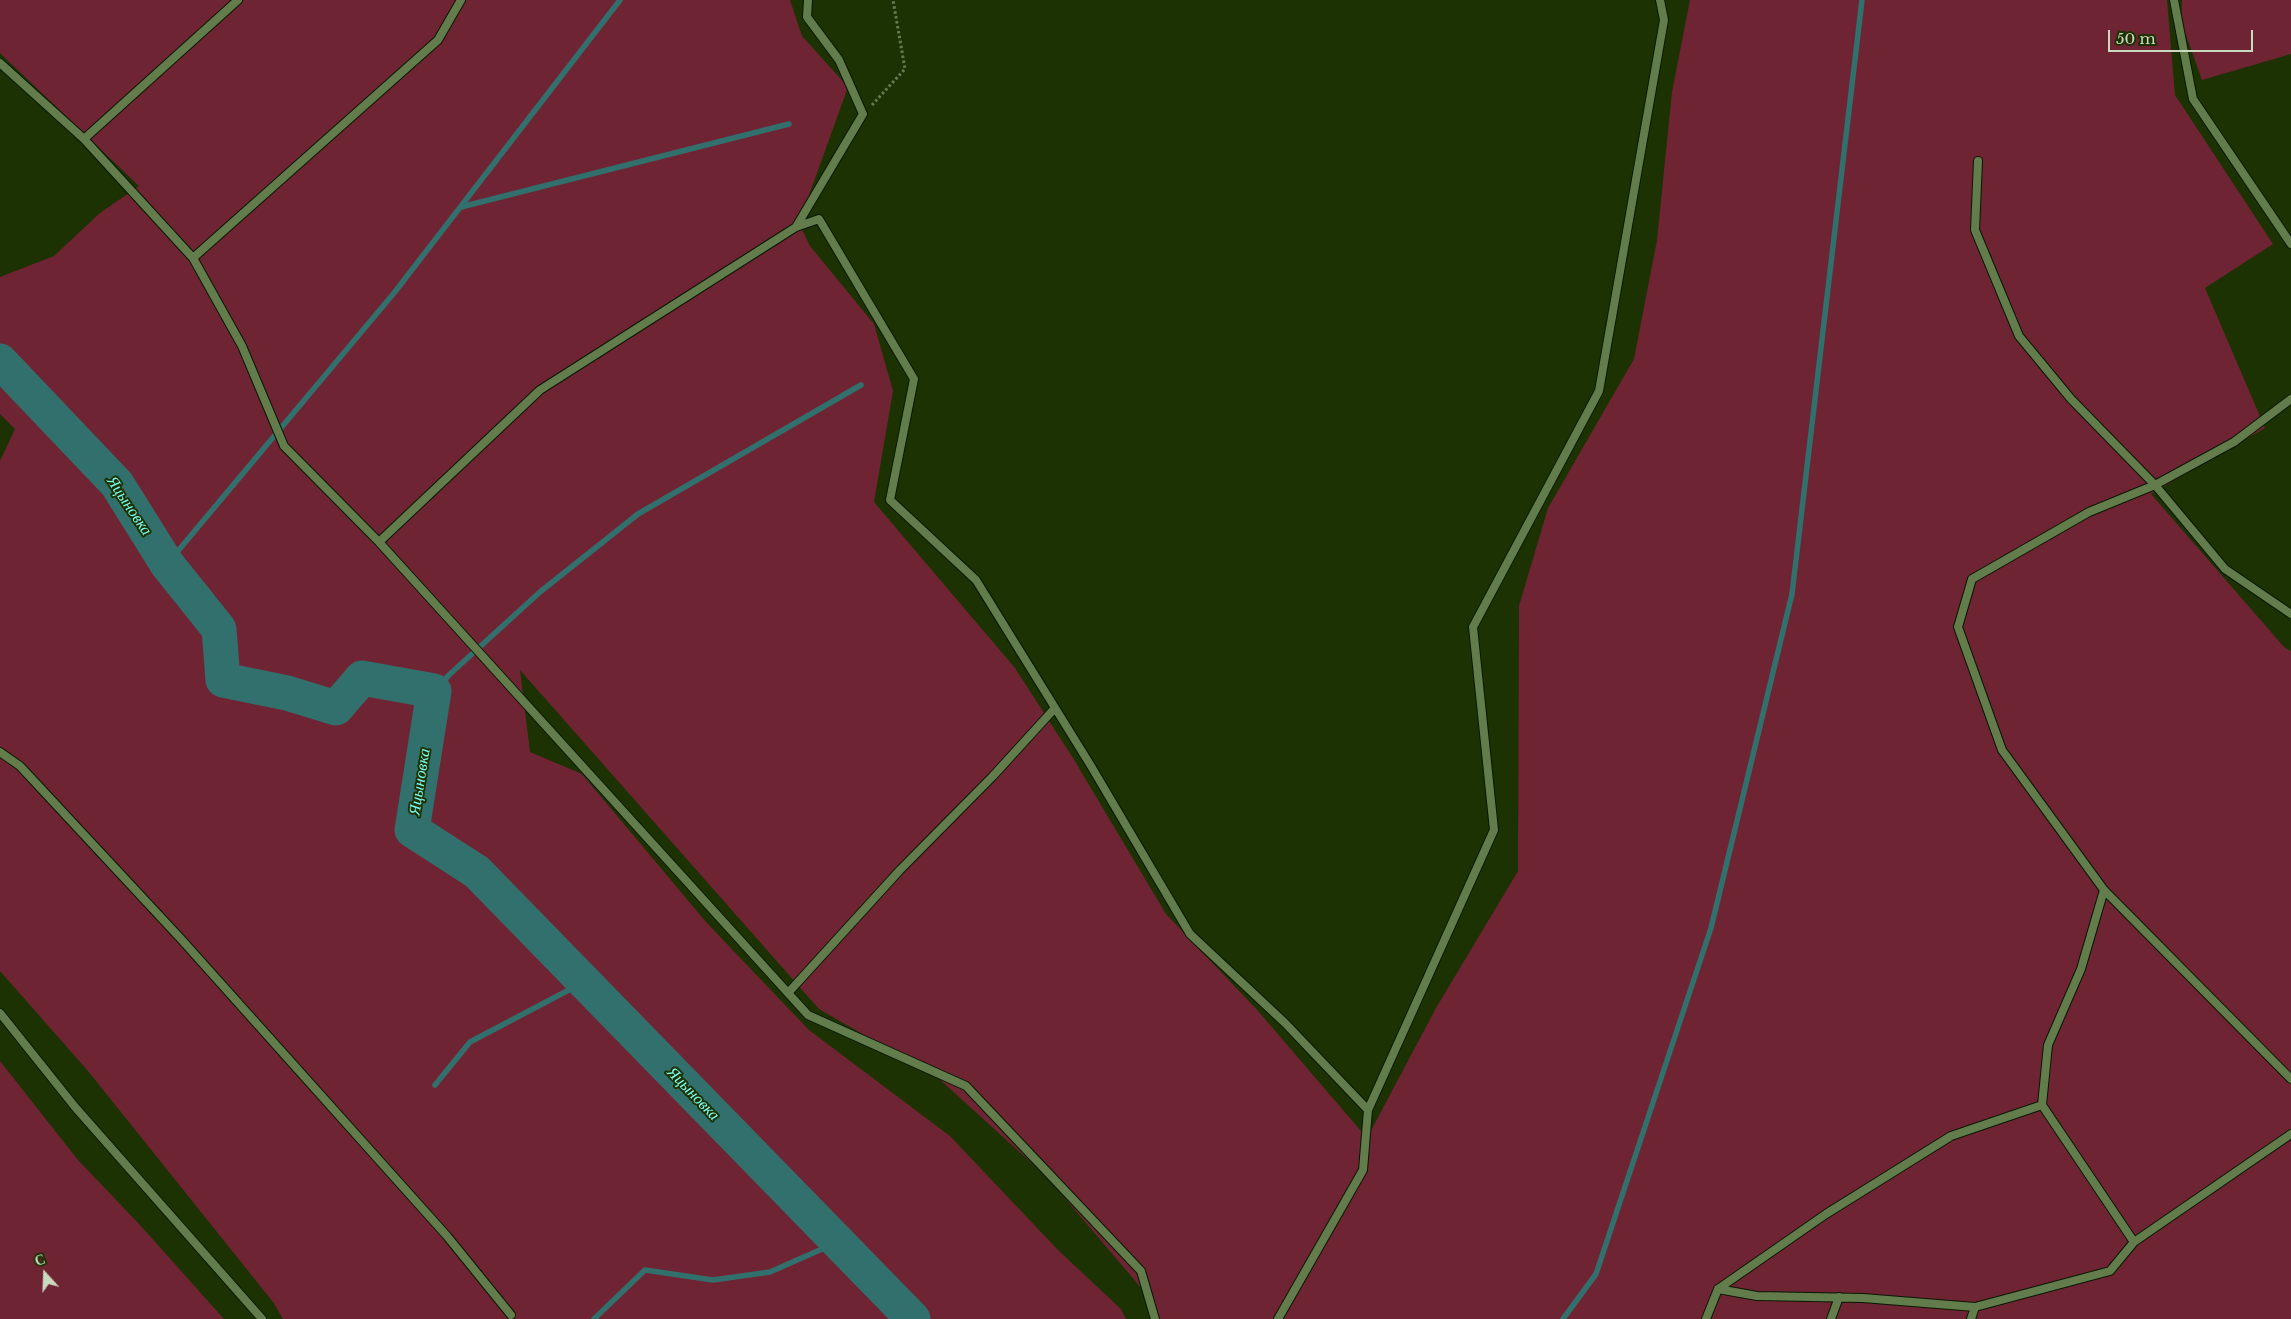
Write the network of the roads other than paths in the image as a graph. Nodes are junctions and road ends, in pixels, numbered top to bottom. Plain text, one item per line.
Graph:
1 (238, 0) edge
2 (461, 0) edge
3 (808, 0) edge
4 (1660, 0) edge
5 (2174, 0) edge
6 (0, 63) edge
7 (84, 139) junction
8 (1978, 161) dead end
9 (796, 227) junction
10 (2291, 244) edge
11 (193, 258) junction
12 (2291, 399) edge
13 (2154, 485) junction
14 (379, 542) junction
15 (2291, 614) edge
16 (1055, 708) junction
17 (0, 752) edge
18 (2104, 890) junction
19 (788, 993) junction
20 (0, 1013) edge
21 (2291, 1079) edge
22 (2042, 1105) junction
23 (1368, 1110) junction
24 (2291, 1134) edge
25 (2134, 1242) junction
26 (1718, 1289) junction
27 (1839, 1297) junction
28 (1975, 1308) junction
29 (511, 1315) dead end
30 (262, 1319) edge
31 (1155, 1319) edge
32 (1278, 1319) edge
33 (1706, 1319) edge
34 (1831, 1319) edge
35 (1971, 1319) edge

1 - 7 lane
2 - 11 lane
3 - 9 lane
4 - 23 lane
5 - 10 lane
6 - 7 lane
7 - 11 lane
8 - 13 lane
9 - 14 lane
9 - 16 lane
11 - 14 lane
12 - 13 lane
13 - 15 lane
13 - 18 lane
14 - 19 lane
16 - 19 lane
16 - 23 lane
17 - 29 lane
18 - 21 lane
18 - 22 lane
19 - 31 lane
20 - 30 lane
22 - 25 lane
22 - 26 lane
23 - 32 lane
24 - 25 lane
25 - 28 lane
26 - 27 lane
26 - 33 lane
27 - 28 lane
27 - 34 lane
28 - 35 lane

